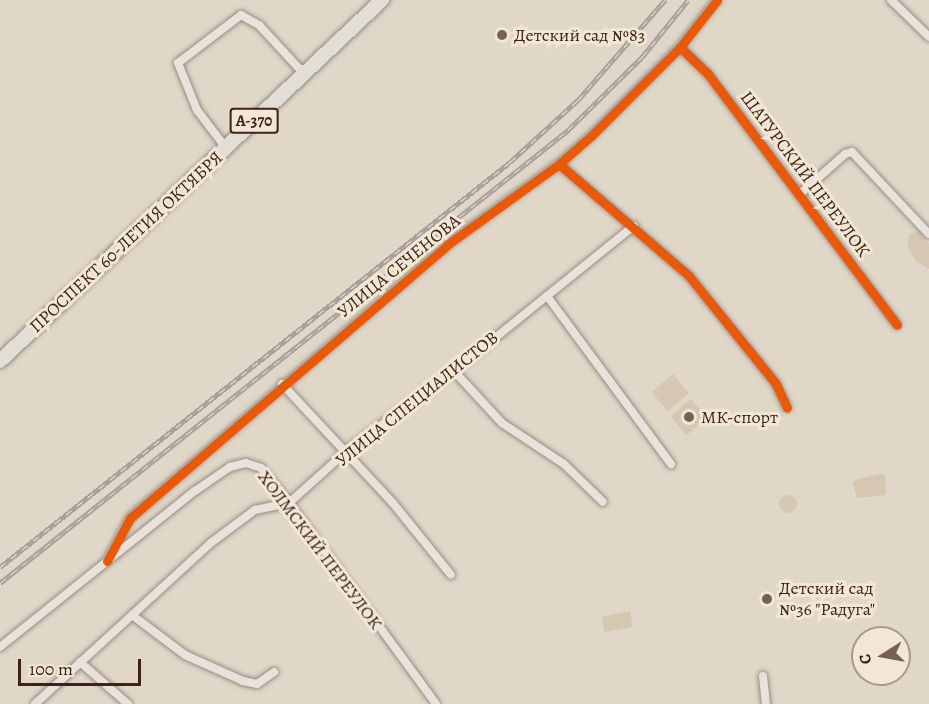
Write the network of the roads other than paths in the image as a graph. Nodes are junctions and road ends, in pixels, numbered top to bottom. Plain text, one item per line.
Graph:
1 (382, 0) edge
2 (717, 0) edge
3 (891, 0) edge
4 (929, 37) edge
5 (680, 47) junction
6 (304, 74) junction
7 (226, 148) junction
8 (559, 164) junction
9 (800, 194) junction
10 (634, 226) junction
11 (929, 234) edge
12 (547, 296) junction
13 (897, 325) dead end
14 (0, 361) edge
15 (454, 371) junction
16 (282, 384) junction
17 (787, 408) dead end
18 (344, 453) junction
19 (240, 463) joint
20 (671, 464) dead end
21 (603, 502) dead end
22 (289, 503) junction
23 (107, 561) junction
24 (451, 575) dead end
25 (132, 615) junction
26 (0, 647) edge
27 (80, 662) junction
28 (274, 672) dead end
29 (763, 676) dead end
30 (35, 704) edge
31 (128, 704) edge
32 (436, 704) edge
33 (766, 704) edge

1 - 6 highway, ПРОСПЕКТ 60-ЛЕТИЯ ОКТЯБРЯ / А-370
2 - 5 street, УЛИЦА СЕЧЕНОВА
3 - 4 street
5 - 8 street, УЛИЦА СЕЧЕНОВА
5 - 9 street, ШАТУРСКИЙ ПЕРЕУЛОК
6 - 7 highway, ПРОСПЕКТ 60-ЛЕТИЯ ОКТЯБРЯ / А-370
6 - 7 street
7 - 14 highway, ПРОСПЕКТ 60-ЛЕТИЯ ОКТЯБРЯ / А-370
8 - 10 street
8 - 16 street, УЛИЦА СЕЧЕНОВА
9 - 11 street
9 - 13 street, ШАТУРСКИЙ ПЕРЕУЛОК
10 - 12 street, УЛИЦА СПЕЦИАЛИСТОВ
10 - 17 street
12 - 15 street, УЛИЦА СПЕЦИАЛИСТОВ
12 - 20 street
15 - 18 street, УЛИЦА СПЕЦИАЛИСТОВ
15 - 21 street
16 - 18 street
16 - 23 street, УЛИЦА СЕЧЕНОВА
18 - 22 street, УЛИЦА СПЕЦИАЛИСТОВ
18 - 24 street
19 - 22 street, ХОЛМСКИЙ ПЕРЕУЛОК
19 - 23 street, УЛИЦА СЕЧЕНОВА
22 - 25 street
22 - 32 street, ХОЛМСКИЙ ПЕРЕУЛОК
23 - 26 street, УЛИЦА СЕЧЕНОВА
25 - 27 street
25 - 28 street
27 - 30 street
27 - 31 street
29 - 33 street

